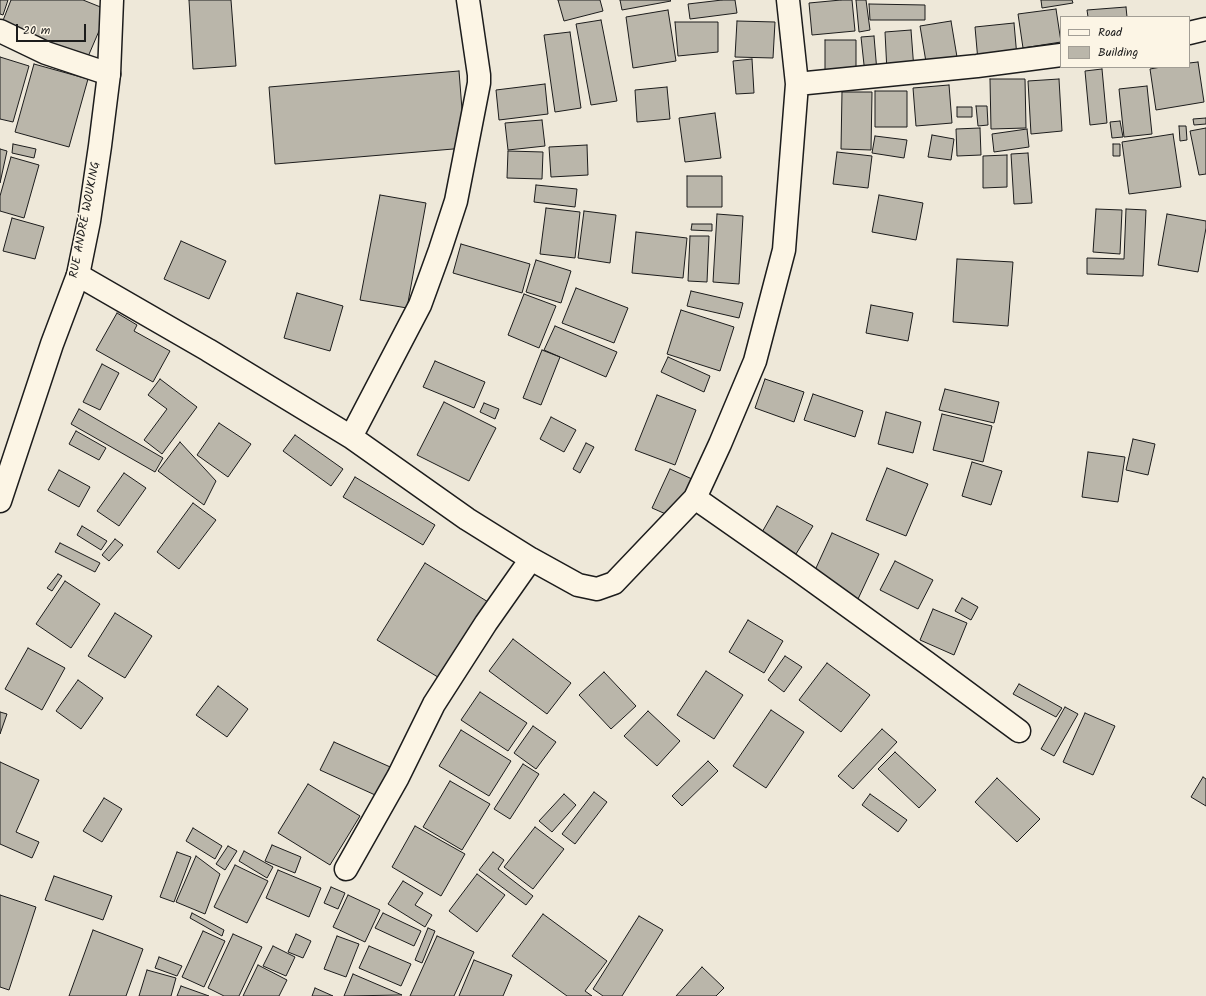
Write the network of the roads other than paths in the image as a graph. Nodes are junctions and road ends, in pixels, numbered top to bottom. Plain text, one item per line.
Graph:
1 (112, 0) edge
2 (468, 0) edge
3 (788, 0) edge
4 (1206, 29) edge
5 (0, 32) edge
6 (1190, 33) edge
7 (1060, 55) edge
8 (108, 74) junction
9 (797, 84) junction
10 (78, 275) junction
11 (351, 437) junction
12 (695, 498) junction
13 (0, 501) edge
14 (531, 559) junction
15 (1019, 731) dead end
16 (346, 869) dead end

1 - 8 street, RUE ANDRÉ WOUKING
2 - 11 street
3 - 9 street
4 - 6 street
5 - 8 street
7 - 9 street
8 - 10 street, RUE ANDRÉ WOUKING
9 - 12 street
10 - 11 street
10 - 13 street, RUE ANDRÉ WOUKING
11 - 14 street
12 - 14 street
12 - 15 street
14 - 16 street

